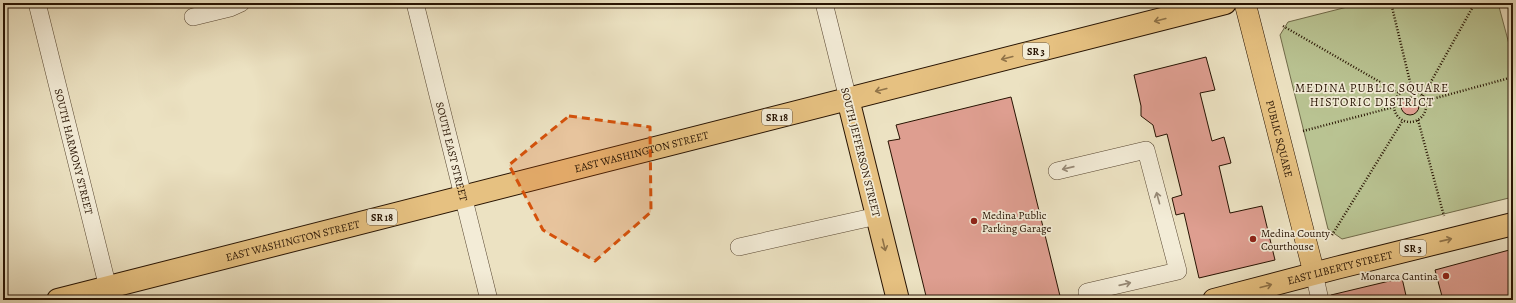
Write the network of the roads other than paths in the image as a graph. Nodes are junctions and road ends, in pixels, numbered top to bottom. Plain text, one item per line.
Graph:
1 (37, 3) edge
2 (241, 3) edge
3 (415, 3) edge
4 (824, 3) edge
5 (1225, 3) edge
6 (1245, 3) edge
7 (193, 17) dead end
8 (848, 99) junction
9 (1057, 171) dead end
10 (463, 197) junction
11 (877, 216) junction
12 (1513, 224) edge
13 (739, 247) dead end
14 (1314, 274) junction
15 (1087, 292) dead end
16 (109, 294) edge
17 (58, 300) edge
18 (489, 300) edge
19 (898, 300) edge
20 (1214, 300) edge
21 (1320, 300) edge

1 - 16 street, SOUTH HARMONY STREET
2 - 7 street
3 - 10 street, SOUTH EAST STREET
4 - 8 street, SOUTH JEFFERSON STREET
5 -> 8 highway, EAST WASHINGTON STREET / SR 3
6 - 14 main road, PUBLIC SQUARE
8 - 10 highway, EAST WASHINGTON STREET / SR 18
8 - 11 highway, SOUTH JEFFERSON STREET
15 -> 9 street
10 - 16 highway, EAST WASHINGTON STREET / SR 18
10 - 18 street, SOUTH EAST STREET
11 - 13 street
11 -> 19 highway, SOUTH JEFFERSON STREET
14 -> 12 highway, EAST LIBERTY STREET / SR 3
20 -> 14 highway, EAST LIBERTY STREET / SR 3
14 - 21 street
16 - 17 highway, EAST WASHINGTON STREET / SR 18

